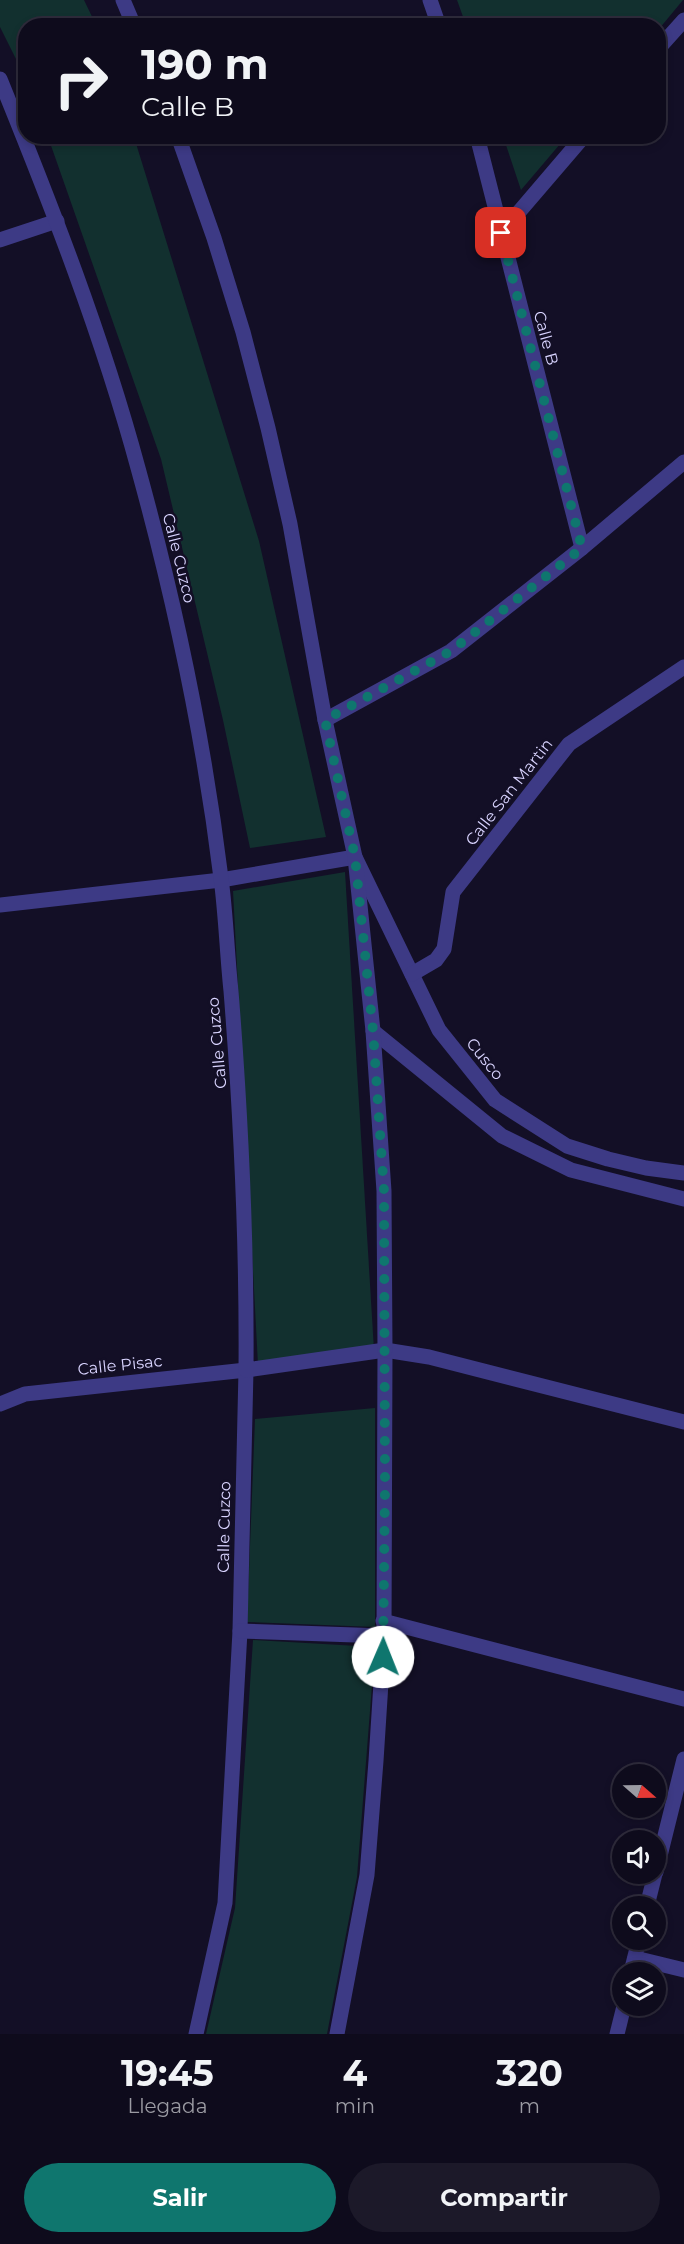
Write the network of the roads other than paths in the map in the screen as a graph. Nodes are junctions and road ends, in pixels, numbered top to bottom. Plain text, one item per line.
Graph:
1 (123, 0) edge
2 (430, 0) edge
3 (131, 18) edge
4 (436, 18) edge
5 (684, 20) edge
6 (666, 41) edge
7 (0, 79) edge
8 (18, 124) edge
9 (26, 144) edge
10 (181, 144) edge
11 (479, 144) edge
12 (577, 144) edge
13 (57, 220) junction
14 (501, 233) junction
15 (0, 240) edge
16 (684, 462) edge
17 (582, 548) junction
18 (684, 667) edge
19 (325, 720) junction
20 (355, 857) junction
21 (221, 879) junction
22 (0, 905) edge
23 (412, 974) junction
24 (373, 1031) junction
25 (684, 1173) edge
26 (684, 1199) edge
27 (385, 1350) junction
28 (246, 1370) junction
29 (0, 1404) edge
30 (684, 1422) edge
31 (384, 1628) junction
32 (240, 1631) junction
33 (684, 1699) edge
34 (684, 1760) edge
35 (666, 1830) edge
36 (666, 1968) edge
37 (684, 1970) edge
38 (622, 2016) edge
39 (196, 2034) edge
40 (337, 2034) edge
41 (617, 2034) edge

1 - 3 street
2 - 4 street
5 - 6 street
7 - 8 street, Calle Cuzco
9 - 13 street, Calle Cuzco
10 - 19 street
11 - 14 street, Calle B
12 - 14 street
13 - 15 street
13 - 21 street, Calle Cuzco
14 - 17 street, Calle B
16 - 17 street
17 - 19 street
18 - 23 street, Calle San Martin
19 - 20 street
20 - 21 street
20 - 23 street, Cusco
20 - 24 street
21 - 22 street
21 - 28 street, Calle Cuzco
23 - 25 street, Cusco
24 - 26 street
24 - 27 street
27 - 28 street, Calle Pisac
27 - 30 street, Calle Pisac
27 - 31 street
28 - 29 street, Calle Pisac
28 - 32 street, Calle Cuzco
31 - 32 street
31 - 33 street
31 - 40 street
32 - 39 street, Calle Cuzco
34 - 35 street
36 - 37 street
38 - 41 street

